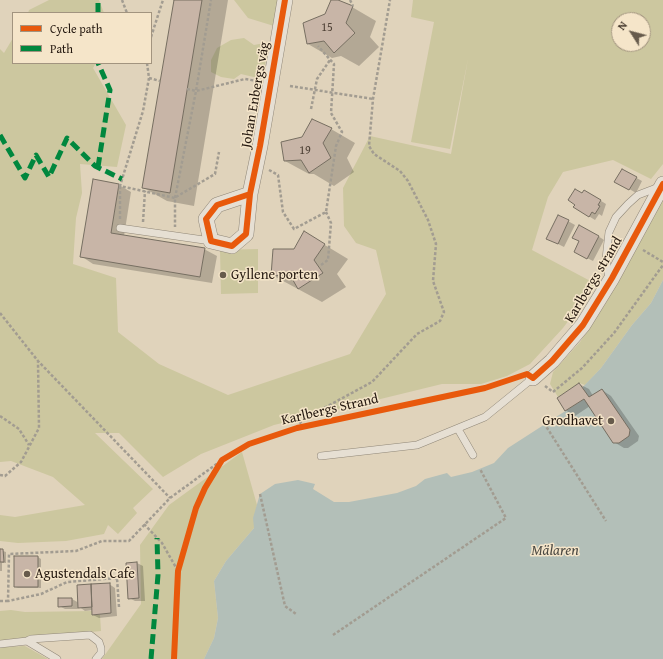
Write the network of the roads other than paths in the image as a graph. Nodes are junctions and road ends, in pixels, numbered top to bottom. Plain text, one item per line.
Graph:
1 (285, 0) edge
2 (663, 185) edge
3 (250, 194) junction
4 (120, 228) road end
5 (211, 241) junction
6 (609, 283) junction
7 (533, 378) joint
8 (458, 429) junction
9 (321, 456) dead end
10 (473, 456) dead end
11 (26, 641) junction
12 (0, 644) edge
13 (57, 659) edge
14 (96, 659) edge

1 - 3 street, Johan Enbergs väg
2 - 6 street, Karlbergs strand
2 - 6 lane
3 - 5 street
3 - 5 street, Johan Enbergs väg
4 - 5 lane
6 - 7 street, Karlbergs strand
7 - 8 lane
8 - 9 lane
8 - 10 lane
11 - 12 lane
11 - 13 lane
11 - 14 lane

